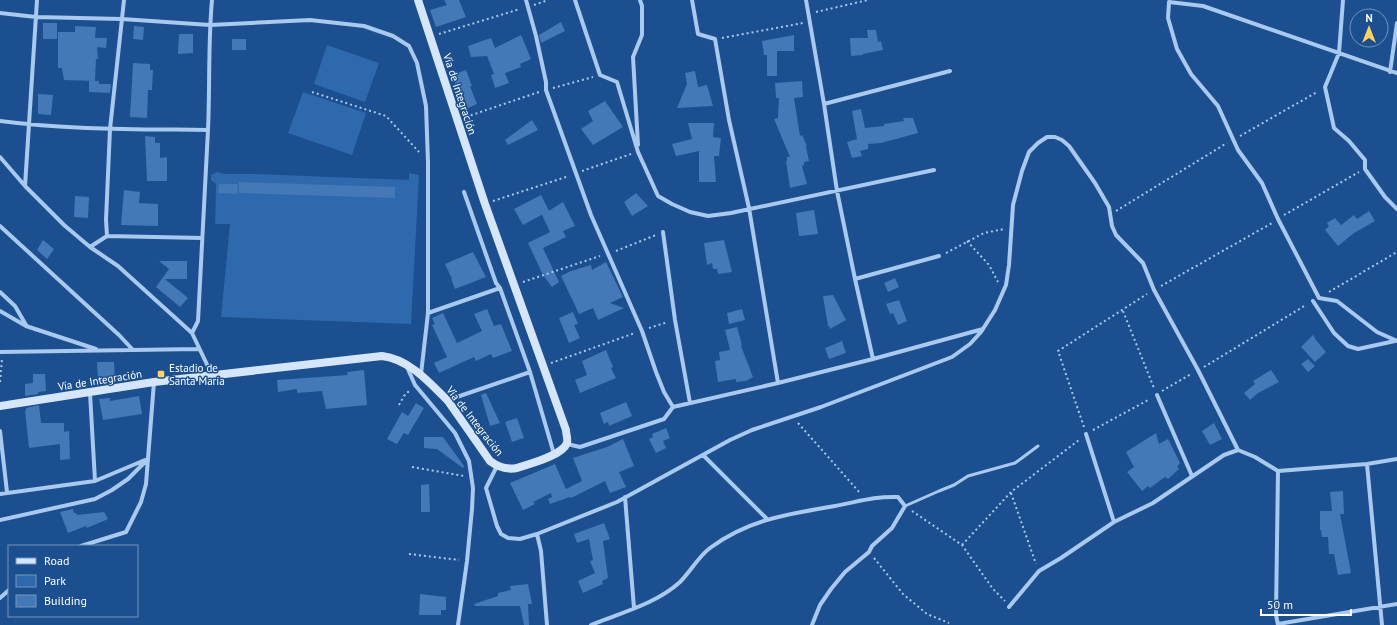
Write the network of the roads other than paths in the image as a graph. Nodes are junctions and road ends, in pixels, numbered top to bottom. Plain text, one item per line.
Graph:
1 (37, 0) edge
2 (124, 0) edge
3 (212, 0) edge
4 (418, 0) edge
5 (526, 0) edge
6 (575, 0) edge
7 (640, 0) edge
8 (692, 0) edge
9 (806, 0) edge
10 (1343, 0) edge
11 (0, 13) edge
12 (36, 17) junction
13 (122, 20) junction
14 (1397, 23) edge
15 (210, 25) junction
16 (1338, 53) junction
17 (950, 71) dead end
18 (1390, 72) junction
19 (1397, 73) edge
20 (824, 104) junction
21 (0, 121) edge
22 (29, 125) junction
23 (110, 129) junction
24 (208, 130) junction
25 (638, 152) junction
26 (0, 157) edge
27 (934, 170) dead end
28 (25, 186) junction
29 (837, 191) junction
30 (464, 192) dead end
31 (749, 208) junction
32 (1397, 209) edge
33 (0, 226) edge
34 (663, 232) road end
35 (107, 236) junction
36 (202, 238) junction
37 (90, 247) junction
38 (939, 256) road end
39 (855, 279) junction
40 (500, 288) junction
41 (0, 292) edge
42 (1313, 301) road end
43 (0, 311) edge
44 (428, 313) junction
45 (26, 326) junction
46 (983, 329) junction
47 (192, 333) junction
48 (1396, 341) edge
49 (133, 350) junction
50 (199, 350) junction
51 (100, 351) junction
52 (2, 352) edge
53 (874, 359) junction
54 (406, 365) junction
55 (530, 372) junction
56 (420, 374) junction
57 (212, 375) junction
58 (154, 382) junction
59 (778, 383) junction
60 (90, 393) junction
61 (1156, 395) road end
62 (448, 401) junction
63 (690, 403) junction
64 (0, 406) edge
65 (673, 407) junction
66 (0, 431) edge
67 (1086, 434) road end
68 (566, 444) junction
69 (1038, 446) dead end
70 (1238, 450) junction
71 (554, 454) junction
72 (703, 455) junction
73 (1397, 459) edge
74 (148, 460) junction
75 (1367, 464) junction
76 (497, 466) junction
77 (1278, 471) junction
78 (1192, 476) junction
79 (95, 480) junction
80 (6, 492) junction
81 (0, 494) edge
82 (625, 497) junction
83 (905, 506) junction
84 (767, 519) junction
85 (0, 520) edge
86 (1114, 522) junction
87 (538, 534) junction
88 (84, 545) edge
89 (8, 591) edge
90 (0, 598) edge
91 (1397, 604) edge
92 (1380, 606) junction
93 (1009, 607) road end
94 (634, 608) junction
95 (458, 625) edge
96 (547, 625) edge
97 (591, 625) edge
98 (812, 625) edge
99 (1278, 625) edge
100 (1382, 625) edge

1 - 12 street
2 - 13 street
3 - 15 street
4 - 68 main road, Vía de Integración
5 - 65 street
6 - 25 street
7 - 25 street
8 - 31 street
9 - 20 street
10 - 16 street
11 - 12 street
12 - 13 street
12 - 22 street
13 - 15 street
13 - 23 street
14 - 18 street
15 - 24 street
15 - 44 street
16 - 18 street
16 - 32 street
16 - 48 street
17 - 20 street
18 - 19 street
20 - 29 street
21 - 22 street
22 - 23 street
22 - 28 street
23 - 24 street
23 - 35 street
24 - 36 street
25 - 31 street
26 - 28 street
27 - 29 street
28 - 37 street
29 - 31 street
29 - 39 street
30 - 40 street
31 - 59 street
33 - 49 street
34 - 63 street
35 - 36 street
35 - 37 street
36 - 47 street
37 - 47 street
38 - 39 street
39 - 53 street
40 - 44 street
40 - 55 street
41 - 45 street
42 - 48 street
43 - 45 street
44 - 56 street
45 - 51 street
46 - 53 street
46 - 70 street
46 - 72 street
47 - 50 street
49 - 50 street
49 - 51 street
50 - 57 street
51 - 52 street
53 - 59 street
54 - 56 main road, Vía de Integración
54 - 57 main road, Vía de Integración
54 - 95 street
55 - 62 street
55 - 71 street
56 - 62 main road, Vía de Integración
57 - 58 main road, Vía de Integración
58 - 60 main road, Vía de Integración
58 - 74 street
59 - 63 street
60 - 64 main road, Vía de Integración
60 - 79 street
61 - 78 street
62 - 76 main road, Vía de Integración
63 - 65 street
65 - 68 street
66 - 80 street
67 - 86 street
68 - 71 main road, Vía de Integración
69 - 83 lane
70 - 77 street
70 - 78 street
71 - 76 main road, Vía de Integración
72 - 82 street
72 - 84 street
73 - 75 street
74 - 79 street
74 - 85 street
74 - 88 street
75 - 77 street
75 - 92 street
76 - 87 street
77 - 99 street
78 - 86 street
79 - 80 street
80 - 81 street
82 - 87 street
82 - 94 street
83 - 84 street
83 - 98 street
84 - 94 street
86 - 93 street
87 - 96 street
89 - 90 street
91 - 92 street
92 - 99 street
92 - 100 street
94 - 97 street

